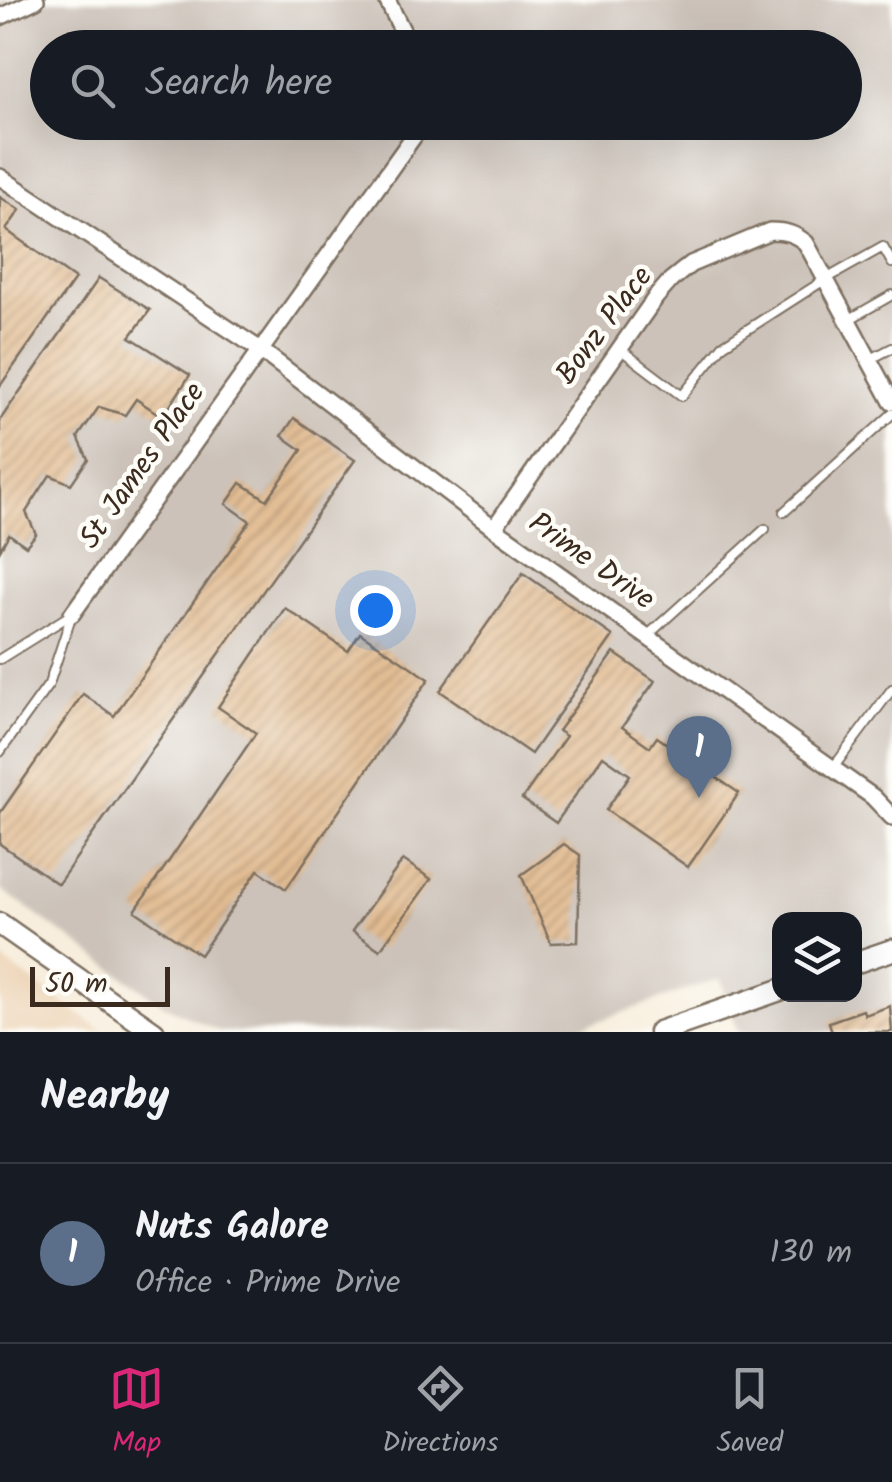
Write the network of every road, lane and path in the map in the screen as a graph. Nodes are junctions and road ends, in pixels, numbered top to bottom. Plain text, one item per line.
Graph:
1 (36, 0) edge
2 (387, 0) edge
3 (0, 17) edge
4 (402, 30) edge
5 (411, 140) edge
6 (0, 177) edge
7 (892, 263) edge
8 (826, 279) junction
9 (892, 295) edge
10 (848, 320) junction
11 (892, 348) edge
12 (259, 350) junction
13 (620, 350) junction
14 (869, 360) junction
15 (892, 402) edge
16 (892, 414) edge
17 (784, 512) dead end
18 (494, 528) junction
19 (765, 530) dead end
20 (72, 614) junction
21 (648, 636) junction
22 (0, 659) edge
23 (892, 689) edge
24 (0, 752) edge
25 (832, 768) junction
26 (892, 817) edge
27 (0, 924) edge
28 (892, 950) edge
29 (862, 961) edge
30 (772, 994) edge
31 (704, 1024) edge
32 (154, 1032) edge
33 (659, 1032) edge

1 - 3 street
2 - 4 street
5 - 12 street
6 - 12 street, Prime Drive
7 - 8 lane
8 - 10 street, Bonz Place
8 - 13 lane
8 - 13 street, Bonz Place
9 - 10 lane
10 - 14 street, Bonz Place
11 - 14 lane
12 - 18 street, Prime Drive
12 - 20 street, St James Place
13 - 18 street, Bonz Place
14 - 15 street, Bonz Place
16 - 17 lane
18 - 21 street, Prime Drive
19 - 21 lane
20 - 22 lane
20 - 24 lane
21 - 25 street, Prime Drive
23 - 25 lane
25 - 26 street, Prime Drive
27 - 32 street
28 - 29 street
30 - 31 street
31 - 33 street

